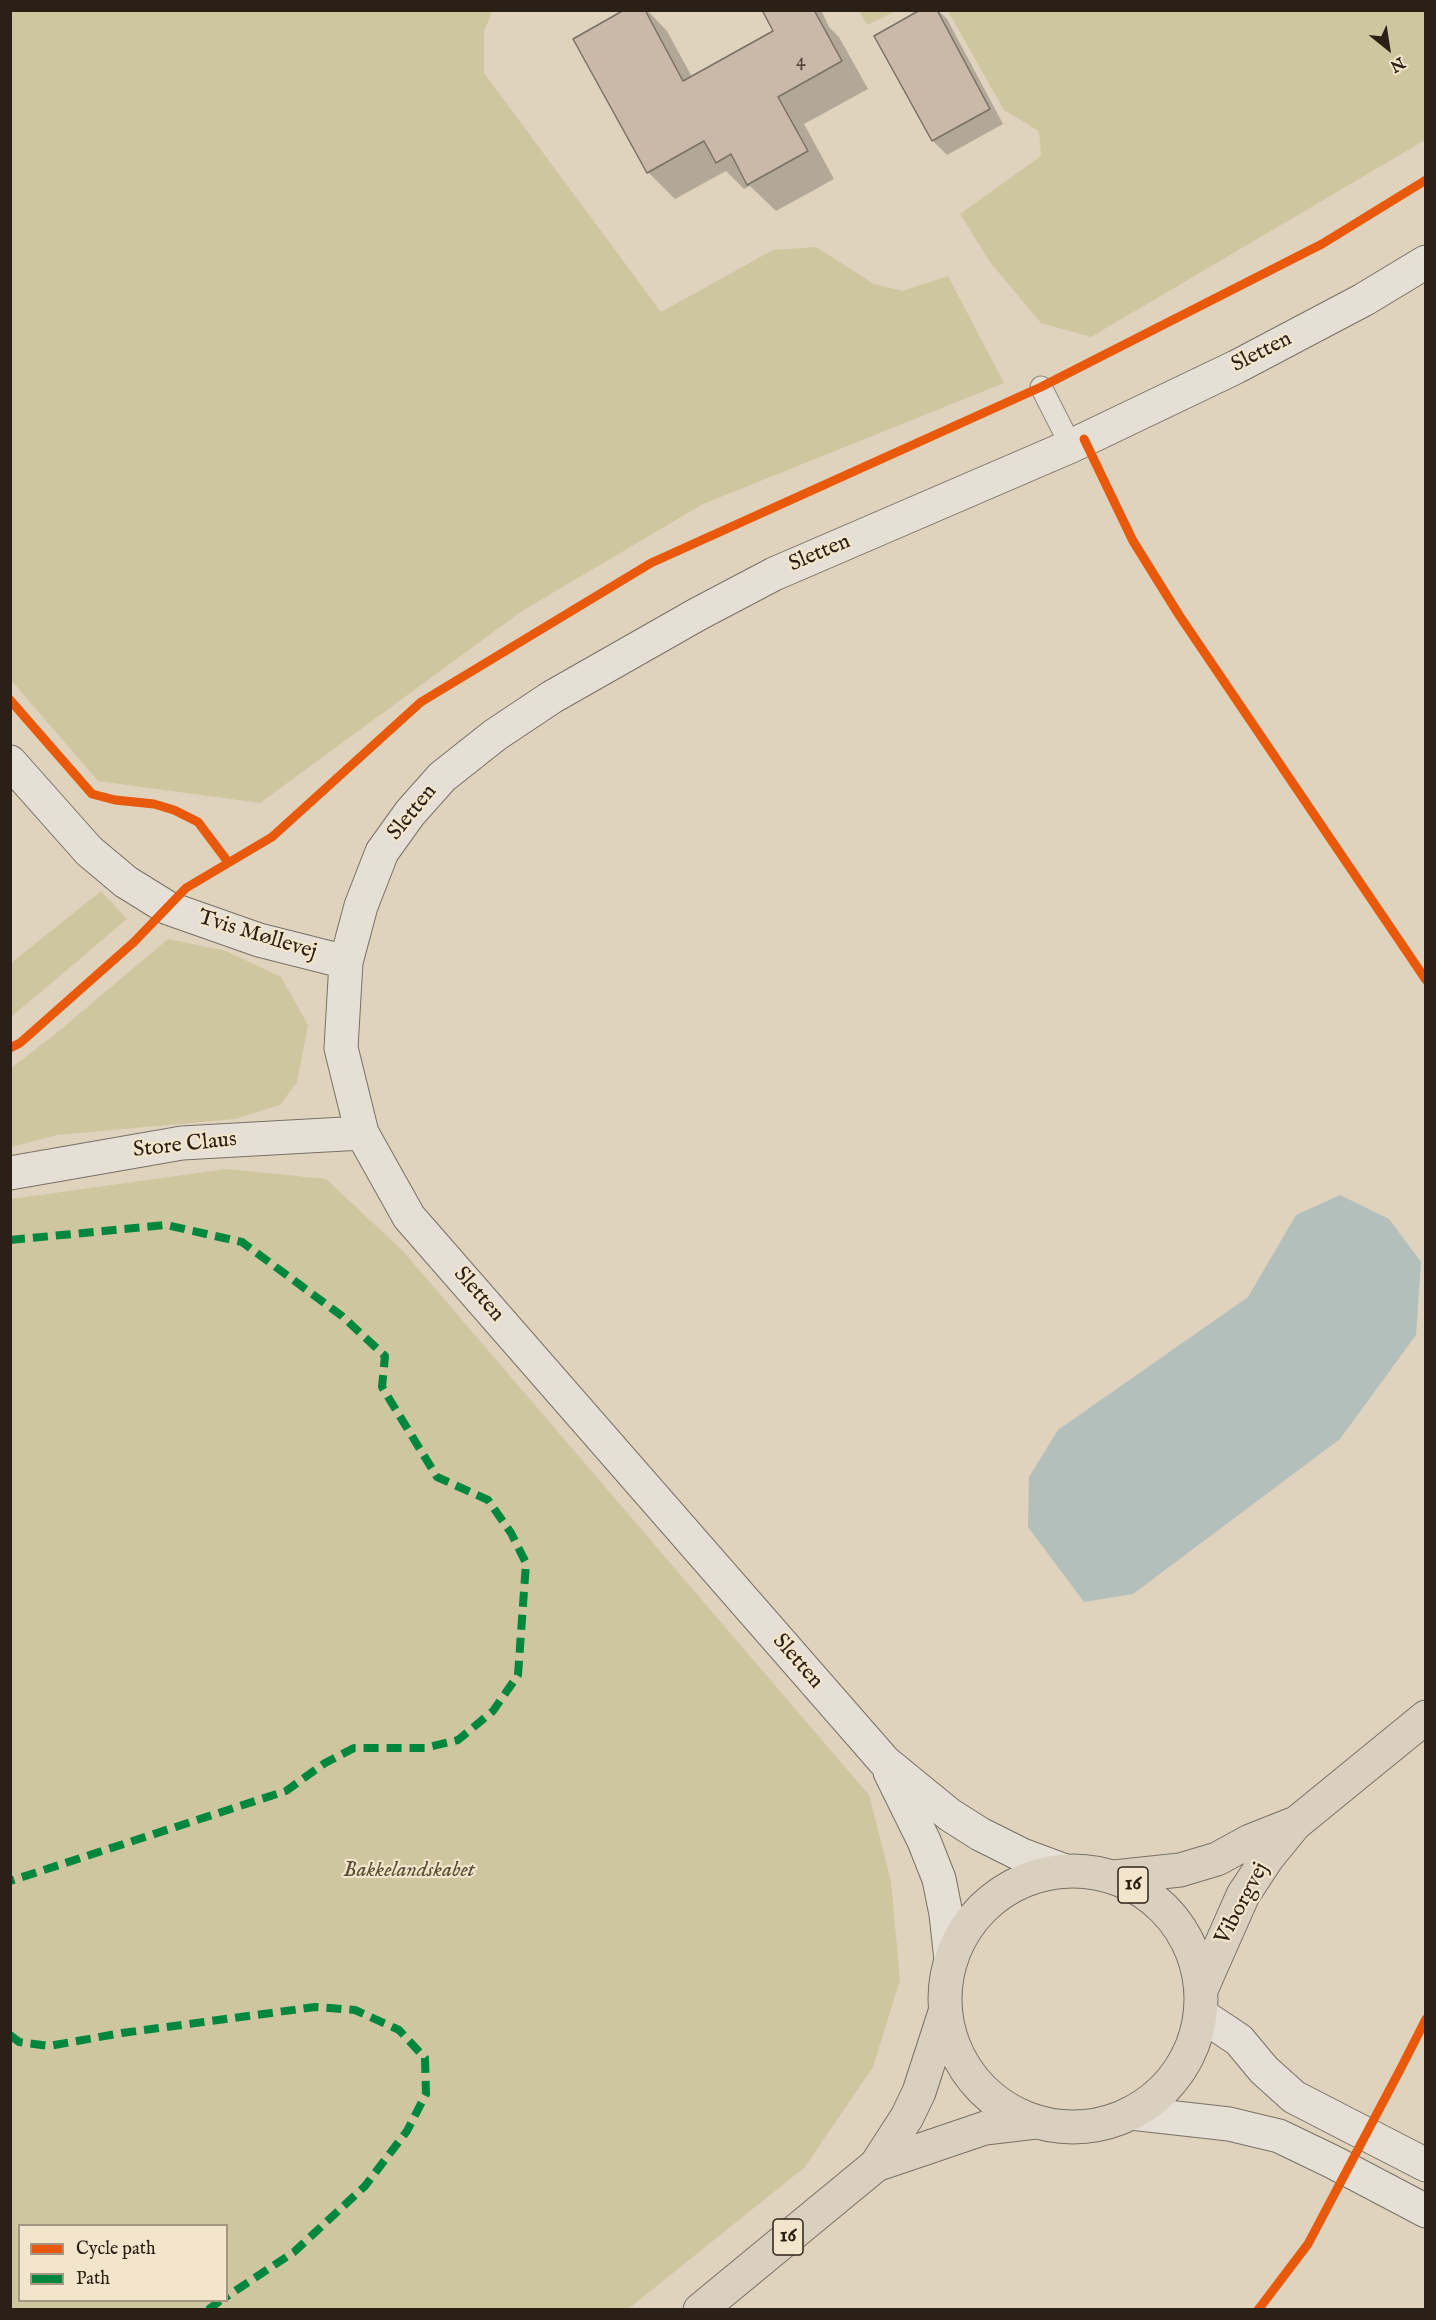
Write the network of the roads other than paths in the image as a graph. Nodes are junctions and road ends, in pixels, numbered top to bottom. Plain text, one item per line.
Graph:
1 (1425, 262) edge
2 (1041, 387) dead end
3 (1071, 446) junction
4 (10, 762) edge
5 (346, 962) junction
6 (362, 1133) junction
7 (10, 1173) edge
8 (1425, 1717) edge
9 (885, 1762) junction
10 (1295, 1824) junction
11 (1065, 1871) junction
12 (1114, 1877) junction
13 (951, 1960) junction
14 (1202, 2003) junction
15 (945, 2012) junction
16 (1131, 2113) junction
17 (1036, 2122) junction
18 (876, 2165) junction
19 (1425, 2165) edge
20 (1425, 2211) edge
21 (700, 2310) edge

1 - 3 street, Sletten
2 - 3 lane
3 - 5 street, Sletten
4 - 5 street, Tvis Møllevej
5 - 6 street, Sletten
6 - 7 street, Store Claus
6 - 9 street, Sletten
8 - 10 main road, Viborgvej / 16
9 - 11 street, Sletten
9 - 13 street, Sletten
10 - 12 main road, Viborgvej / 16
10 - 14 main road, Viborgvej / 16
11 - 12 main road, 16
11 - 13 main road, 16
12 - 14 main road, 16
13 - 15 main road, 16
14 - 16 main road, 16
14 - 19 street
15 - 17 main road, 16
15 - 18 main road, 16
16 - 17 main road, 16
16 - 20 street
17 - 18 main road, 16
18 - 21 main road, 16

